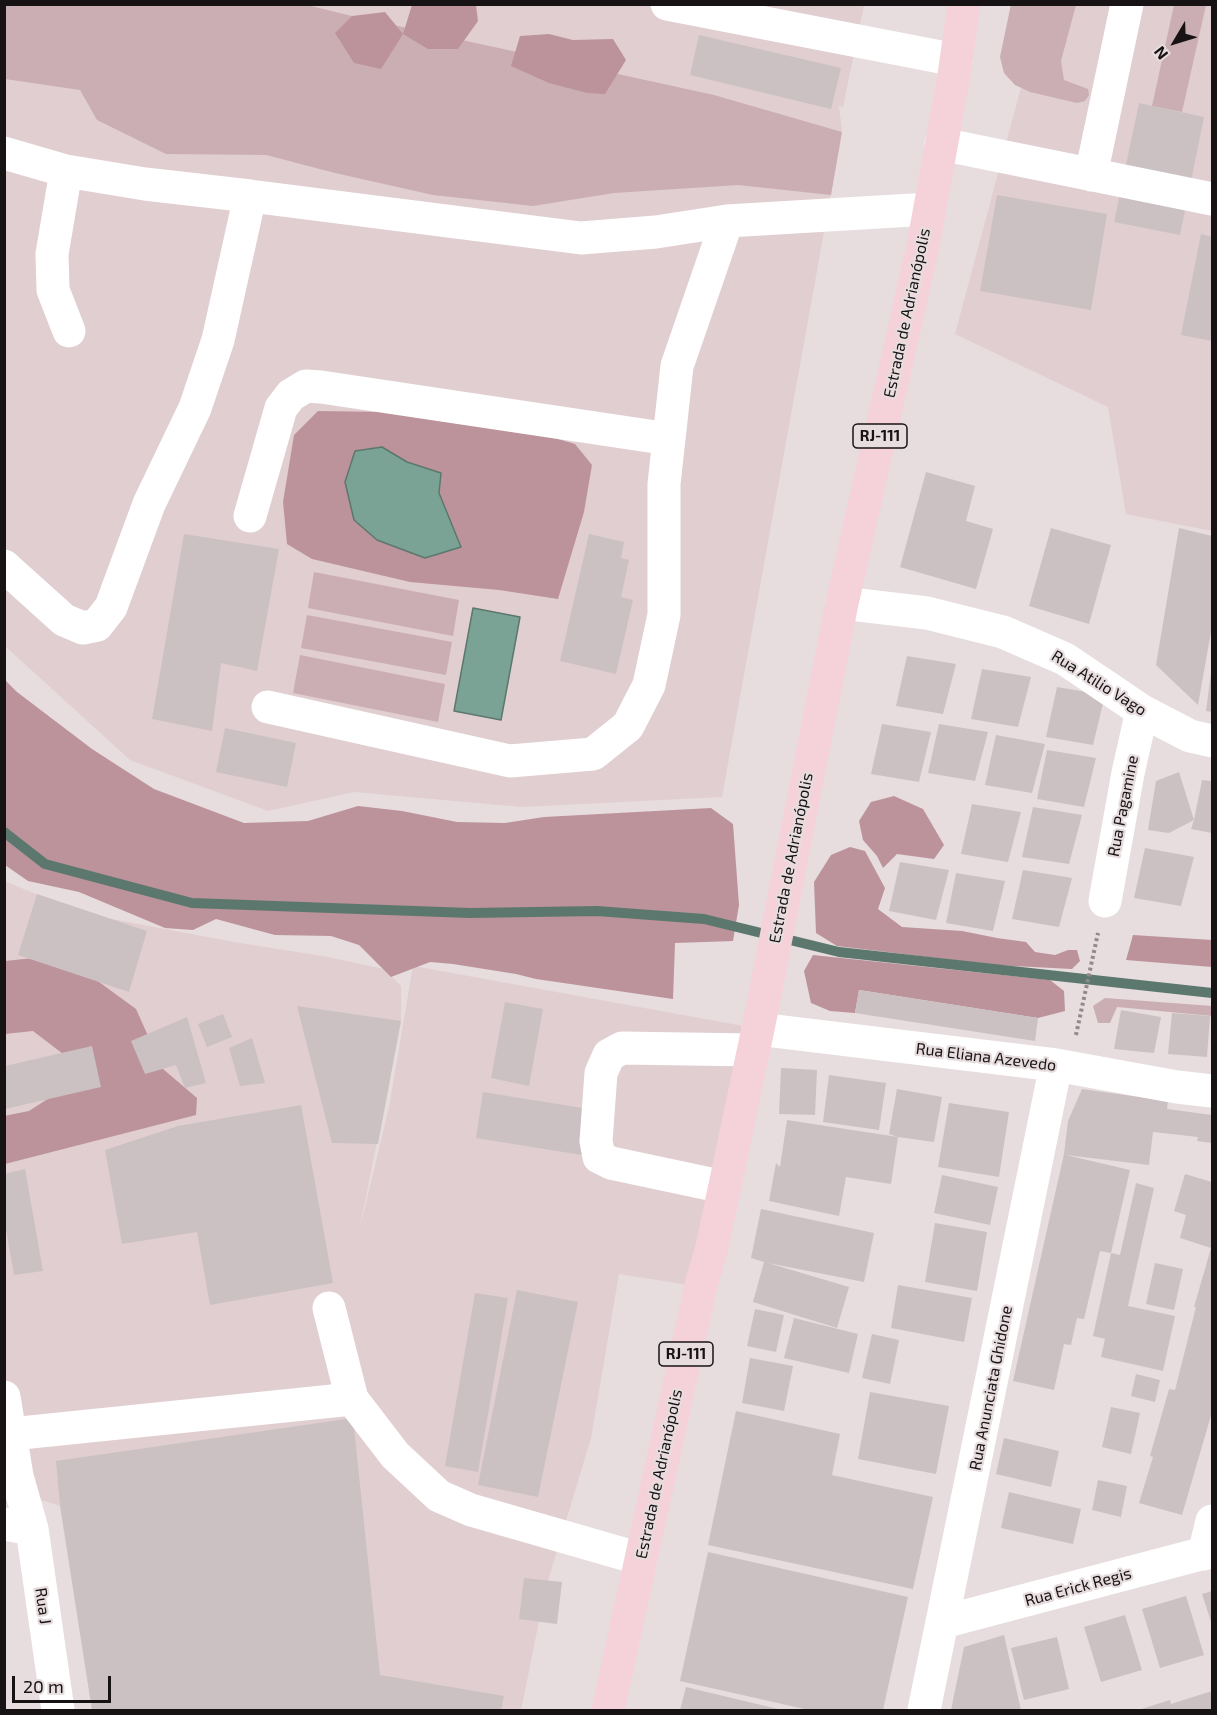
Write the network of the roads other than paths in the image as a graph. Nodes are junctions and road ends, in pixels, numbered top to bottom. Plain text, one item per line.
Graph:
1 (667, 4) edge
2 (964, 4) edge
3 (1127, 4) edge
4 (956, 60) junction
5 (941, 144) junction
6 (4, 153) edge
7 (66, 171) junction
8 (1091, 174) junction
9 (250, 196) junction
10 (1212, 199) edge
11 (929, 209) junction
12 (727, 221) junction
13 (69, 331) dead end
14 (669, 439) junction
15 (250, 516) dead end
16 (4, 566) edge
17 (842, 603) junction
18 (268, 707) dead end
19 (1142, 711) junction
20 (1212, 741) edge
21 (1105, 902) road end
22 (755, 1039) junction
23 (1065, 1053) junction
24 (1212, 1091) edge
25 (724, 1187) junction
26 (329, 1308) dead end
27 (4, 1397) edge
28 (352, 1399) junction
29 (11, 1434) junction
30 (1212, 1521) edge
31 (18, 1527) edge
32 (1208, 1552) edge
33 (641, 1559) junction
34 (943, 1622) junction
35 (58, 1710) edge
36 (608, 1710) edge
37 (924, 1710) edge

1 - 4 street
2 - 4 main road, Estrada de Adrianópolis / RJ-111
3 - 8 street
4 - 5 main road, Estrada de Adrianópolis / RJ-111
5 - 8 street
5 - 11 main road, Estrada de Adrianópolis / RJ-111
6 - 7 street
7 - 9 street
7 - 13 street
8 - 10 street
9 - 12 street
9 - 16 street
11 - 12 street
11 - 17 main road, Estrada de Adrianópolis / RJ-111
12 - 14 street
14 - 15 street
14 - 18 street
17 - 19 street, Rua Atilio Vago
17 - 22 main road, Estrada de Adrianópolis / RJ-111
19 - 20 street, Rua Atilio Vago
19 - 21 street, Rua Pagamine
22 - 23 street, Rua Eliana Azevedo
22 - 25 main road, Estrada de Adrianópolis / RJ-111
22 - 25 street, Rua Eliana Azevedo
23 - 24 street, Rua Eliana Azevedo
23 - 34 street, Rua Anunciata Ghidone
25 - 33 main road, Estrada de Adrianópolis / RJ-111
26 - 28 street
27 - 29 street, Rua J
28 - 29 street
28 - 33 street
29 - 31 street, Rua J
30 - 32 street
31 - 35 street, Rua J
32 - 34 street, Rua Erick Regis
33 - 36 main road, Estrada de Adrianópolis / RJ-111
34 - 37 street, Rua Anunciata Ghidone

